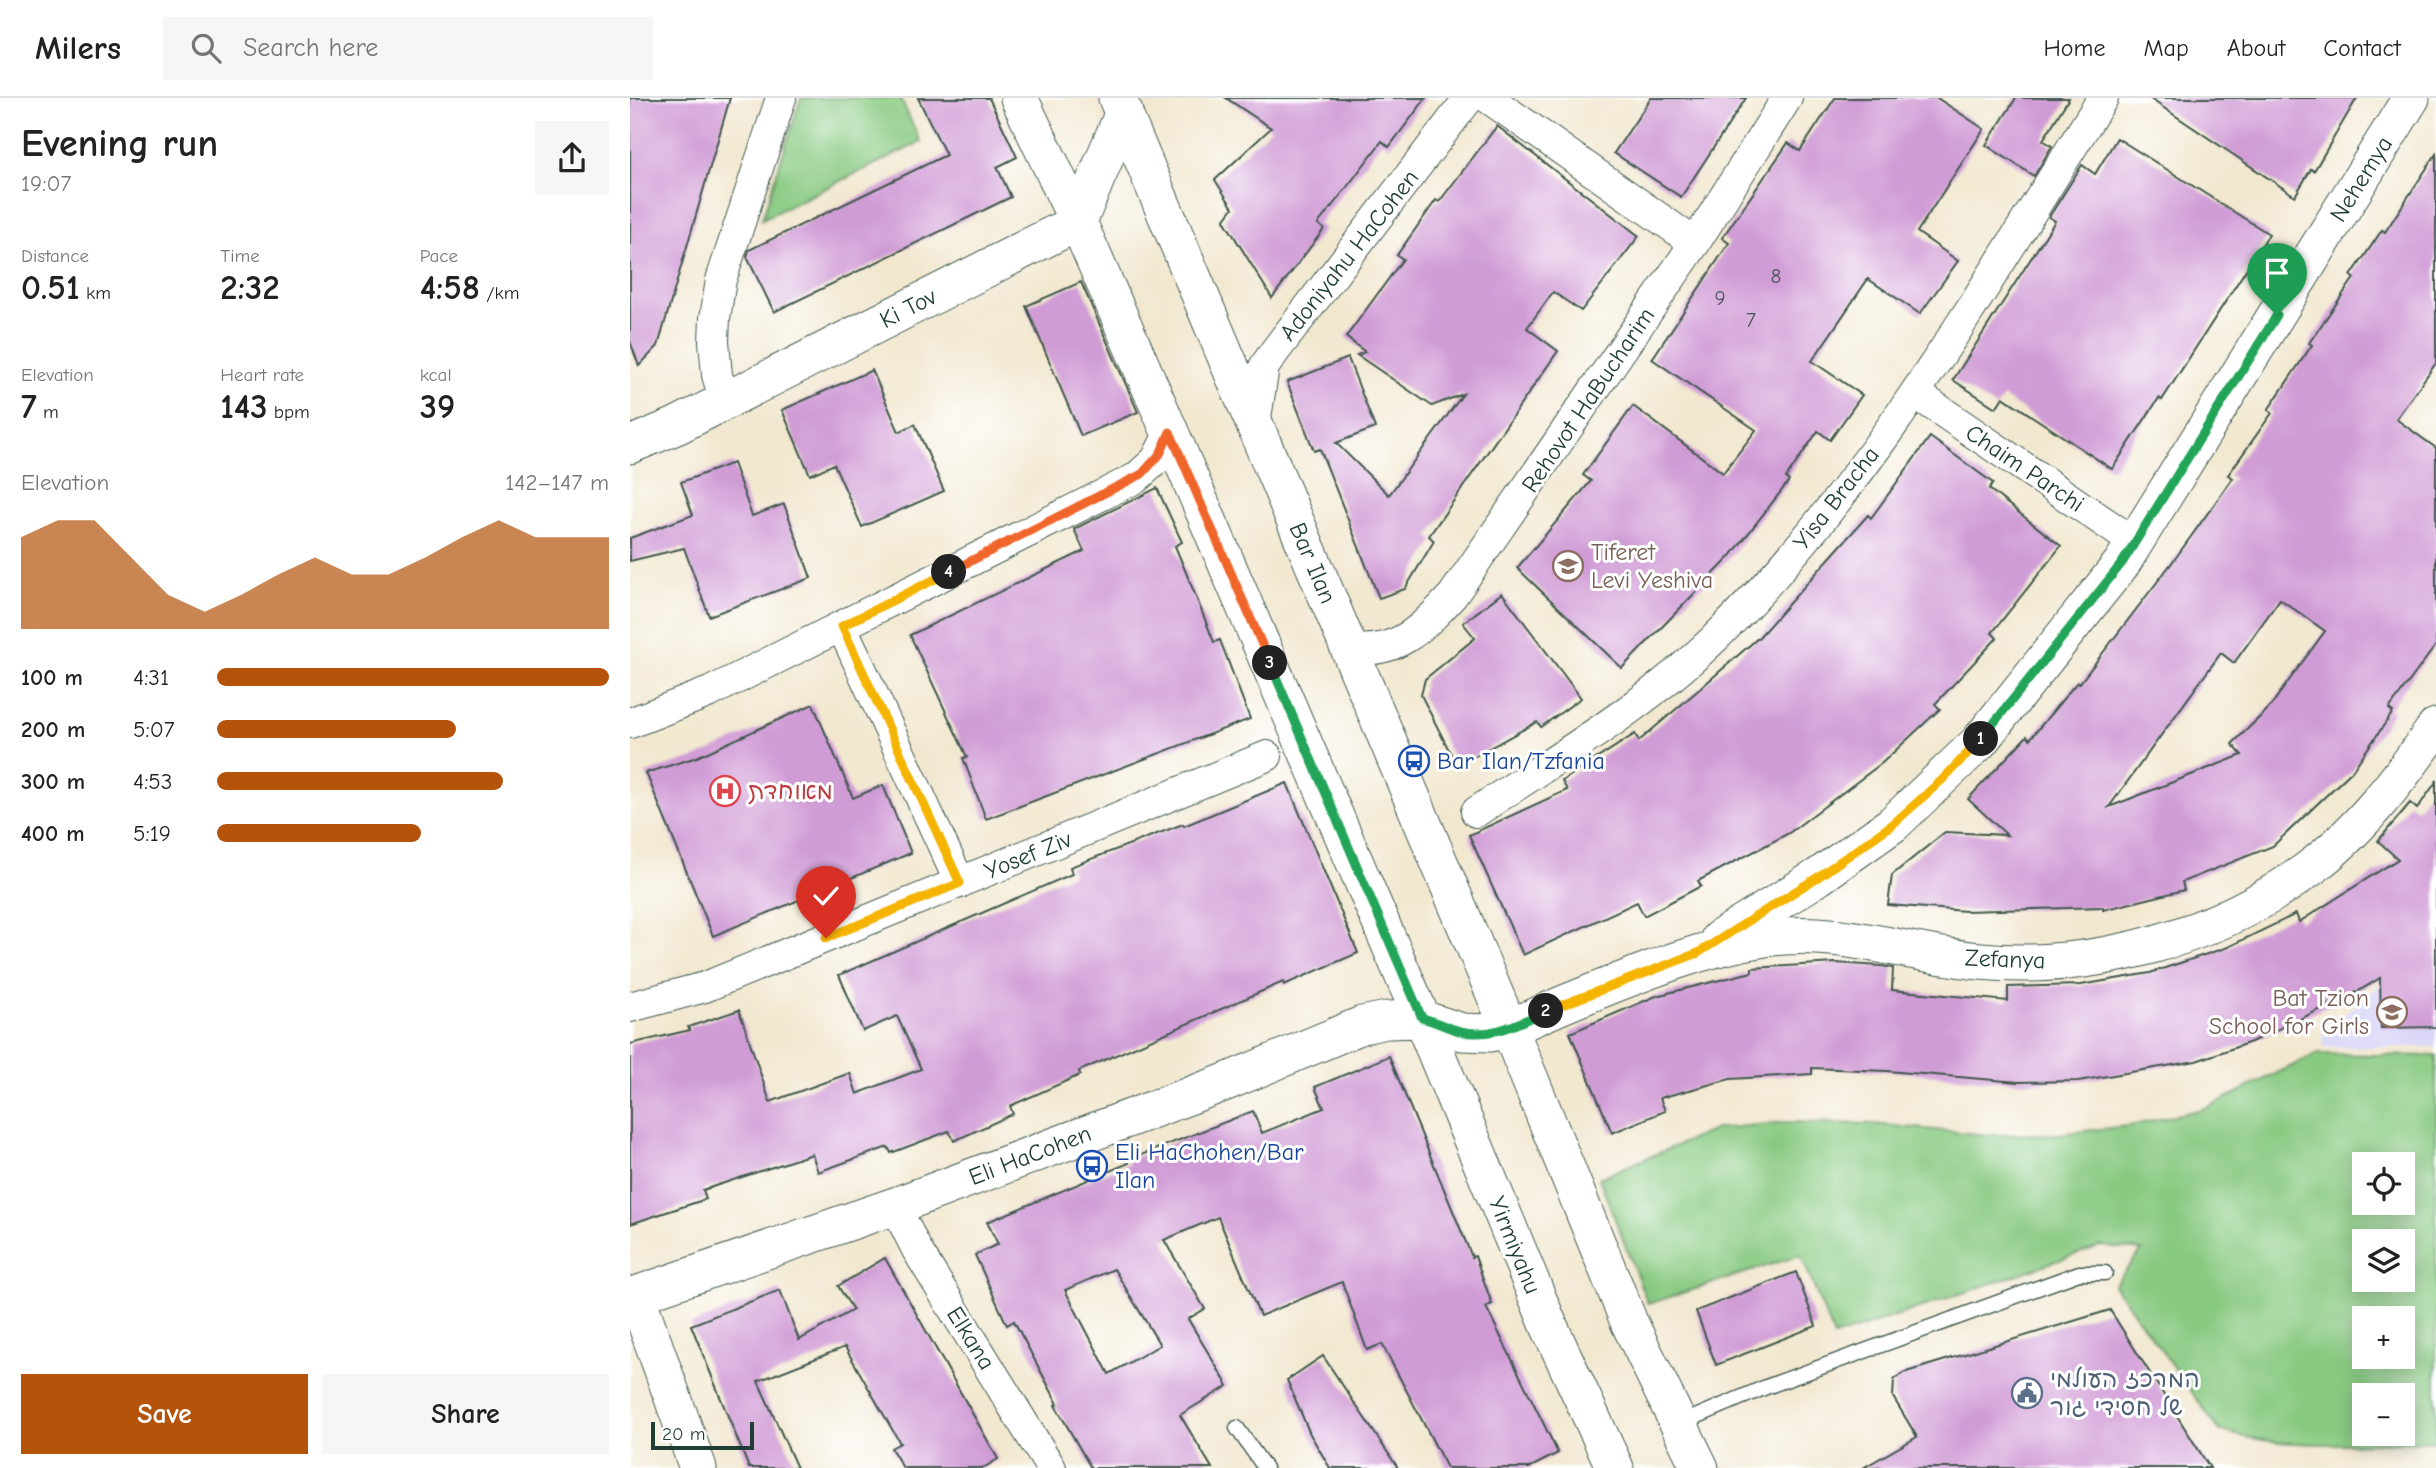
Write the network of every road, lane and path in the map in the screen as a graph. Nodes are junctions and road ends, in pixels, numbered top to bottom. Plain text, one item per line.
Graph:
1 (781, 98) edge
2 (1020, 98) edge
3 (1469, 98) edge
4 (1488, 98) edge
5 (1787, 98) edge
6 (2103, 98) edge
7 (1123, 103) edge
8 (2404, 109) edge
9 (1079, 222) junction
10 (1695, 243) junction
11 (1915, 393) junction
12 (725, 401) junction
13 (1255, 424) junction
14 (1170, 432) junction
15 (630, 445) edge
16 (2135, 542) junction
17 (842, 626) junction
18 (1349, 648) junction
19 (630, 723) edge
20 (2436, 727) edge
21 (1267, 756) dead end
22 (1476, 812) dead end
23 (1818, 877) junction
24 (960, 883) junction
25 (1831, 935) junction
26 (1698, 953) junction
27 (630, 1007) edge
28 (1422, 1018) junction
29 (1509, 1028) junction
30 (895, 1206) junction
31 (2105, 1273) dead end
32 (633, 1296) edge
33 (1677, 1425) junction
34 (1237, 1428) dead end
35 (698, 1468) edge
36 (1051, 1468) edge
37 (1265, 1468) edge
38 (1615, 1468) edge
39 (1699, 1468) edge

1 - 12 street
2 - 9 street
3 - 13 street, Adoniyahu HaCohen
4 - 10 street
5 - 10 street, Rehovot HaBucharim
6 - 11 street, Yisa Bracha
7 - 9 street
7 - 13 street, Bar Ilan
8 - 16 street, Nehemya
9 - 12 street, Ki Tov
9 - 14 street
10 - 18 street, Rehovot HaBucharim
11 - 16 street, Chaim Parchi
11 - 22 street, Yisa Bracha
12 - 15 street, Ki Tov
13 - 18 street, Bar Ilan
14 - 17 street
14 - 28 street
16 - 23 street, Nehemya
17 - 19 street
17 - 24 street
18 - 29 street, Bar Ilan
20 - 25 street, Zefanya
21 - 24 street, Yosef Ziv
23 - 25 street
23 - 26 street, Nehemya
24 - 27 street, Yosef Ziv
25 - 26 street, Zefanya
26 - 29 street, Zefanya
28 - 29 street, Eli HaCohen
28 - 30 street, Eli HaCohen
28 - 38 street, Yirmiyahu
29 - 33 street
30 - 32 street, Eli HaCohen
30 - 36 street, Elkana
31 - 33 lane
32 - 35 street
33 - 39 street
34 - 37 lane

